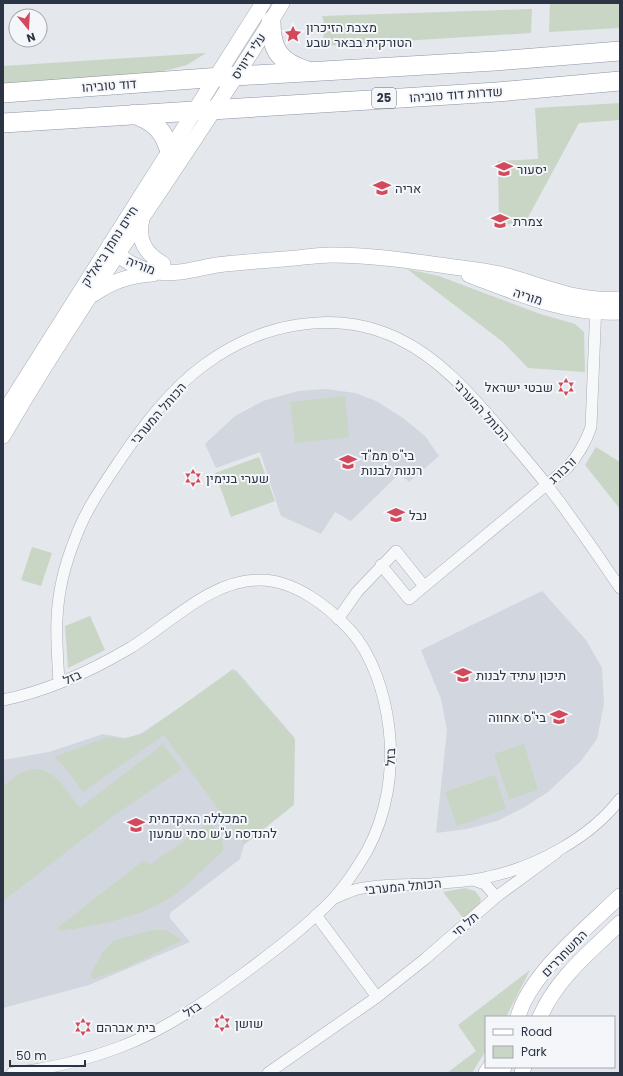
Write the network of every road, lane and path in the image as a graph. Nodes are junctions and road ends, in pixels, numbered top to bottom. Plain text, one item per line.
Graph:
1 (263, 3) edge
2 (282, 3) edge
3 (271, 21) junction
4 (620, 51) edge
5 (311, 72) junction
6 (235, 76) junction
7 (216, 78) junction
8 (620, 81) edge
9 (3, 93) edge
10 (215, 108) junction
11 (196, 110) junction
12 (132, 114) junction
13 (3, 123) edge
14 (170, 152) junction
15 (143, 215) junction
16 (117, 249) junction
17 (164, 268) junction
18 (90, 297) junction
19 (620, 299) edge
20 (596, 306) junction
21 (620, 312) edge
22 (3, 414) edge
23 (3, 436) edge
24 (547, 484) junction
25 (381, 566) junction
26 (424, 586) junction
27 (620, 588) edge
28 (338, 619) junction
29 (59, 683) junction
30 (3, 700) edge
31 (620, 799) edge
32 (556, 853) junction
33 (473, 880) junction
34 (620, 896) edge
35 (496, 897) junction
36 (334, 898) junction
37 (316, 915) junction
38 (620, 923) edge
39 (377, 997) junction
40 (518, 1015) edge
41 (540, 1016) edge
42 (13, 1073) edge
43 (268, 1073) edge

1 - 7 street, עלי דיוויס
2 - 3 street, עלי דיוויס
3 - 5 highway
3 - 6 street, עלי דיוויס
4 - 5 highway
5 - 6 highway
6 - 7 highway
6 - 10 street, עלי דיוויס
7 - 9 highway, דוד טוביהו
7 - 11 street, חיים נחמן ביאליק
8 - 10 highway, שדרות דוד טוביהו / 25
10 - 11 highway, שדרות דוד טוביהו / 25
10 - 15 street, חיים נחמן ביאליק
11 - 12 highway, 25
11 - 14 street, חיים נחמן ביאליק
12 - 13 highway, 25
12 - 14 highway
14 - 16 street, חיים נחמן ביאליק
15 - 16 street, חיים נחמן ביאליק
15 - 17 street
16 - 17 street, מוריה
16 - 18 street, חיים נחמן ביאליק
16 - 22 street, חיים נחמן ביאליק
17 - 18 street
17 - 20 street, מוריה
18 - 23 street, חיים נחמן ביאליק
19 - 20 street, מוריה
20 - 21 street, מוריה
20 - 24 street, ורבורג
24 - 26 street, ורבורג
24 - 27 street, הכותל המערבי
24 - 29 street, הכותל המערבי
25 - 26 street, ורבורג
25 - 26 street
25 - 28 street
28 - 29 street, בזל
28 - 36 street, בזל
29 - 30 street, בזל
31 - 32 street, הכותל המערבי
32 - 33 street, הכותל המערבי
32 - 35 street, תל חי
33 - 35 street
33 - 36 street, הכותל המערבי
34 - 40 street, המשחררים
35 - 39 street, תל חי
36 - 37 street, בזל
37 - 39 street
37 - 42 street, בזל
38 - 41 street, המשחררים
39 - 43 street, תל חי

